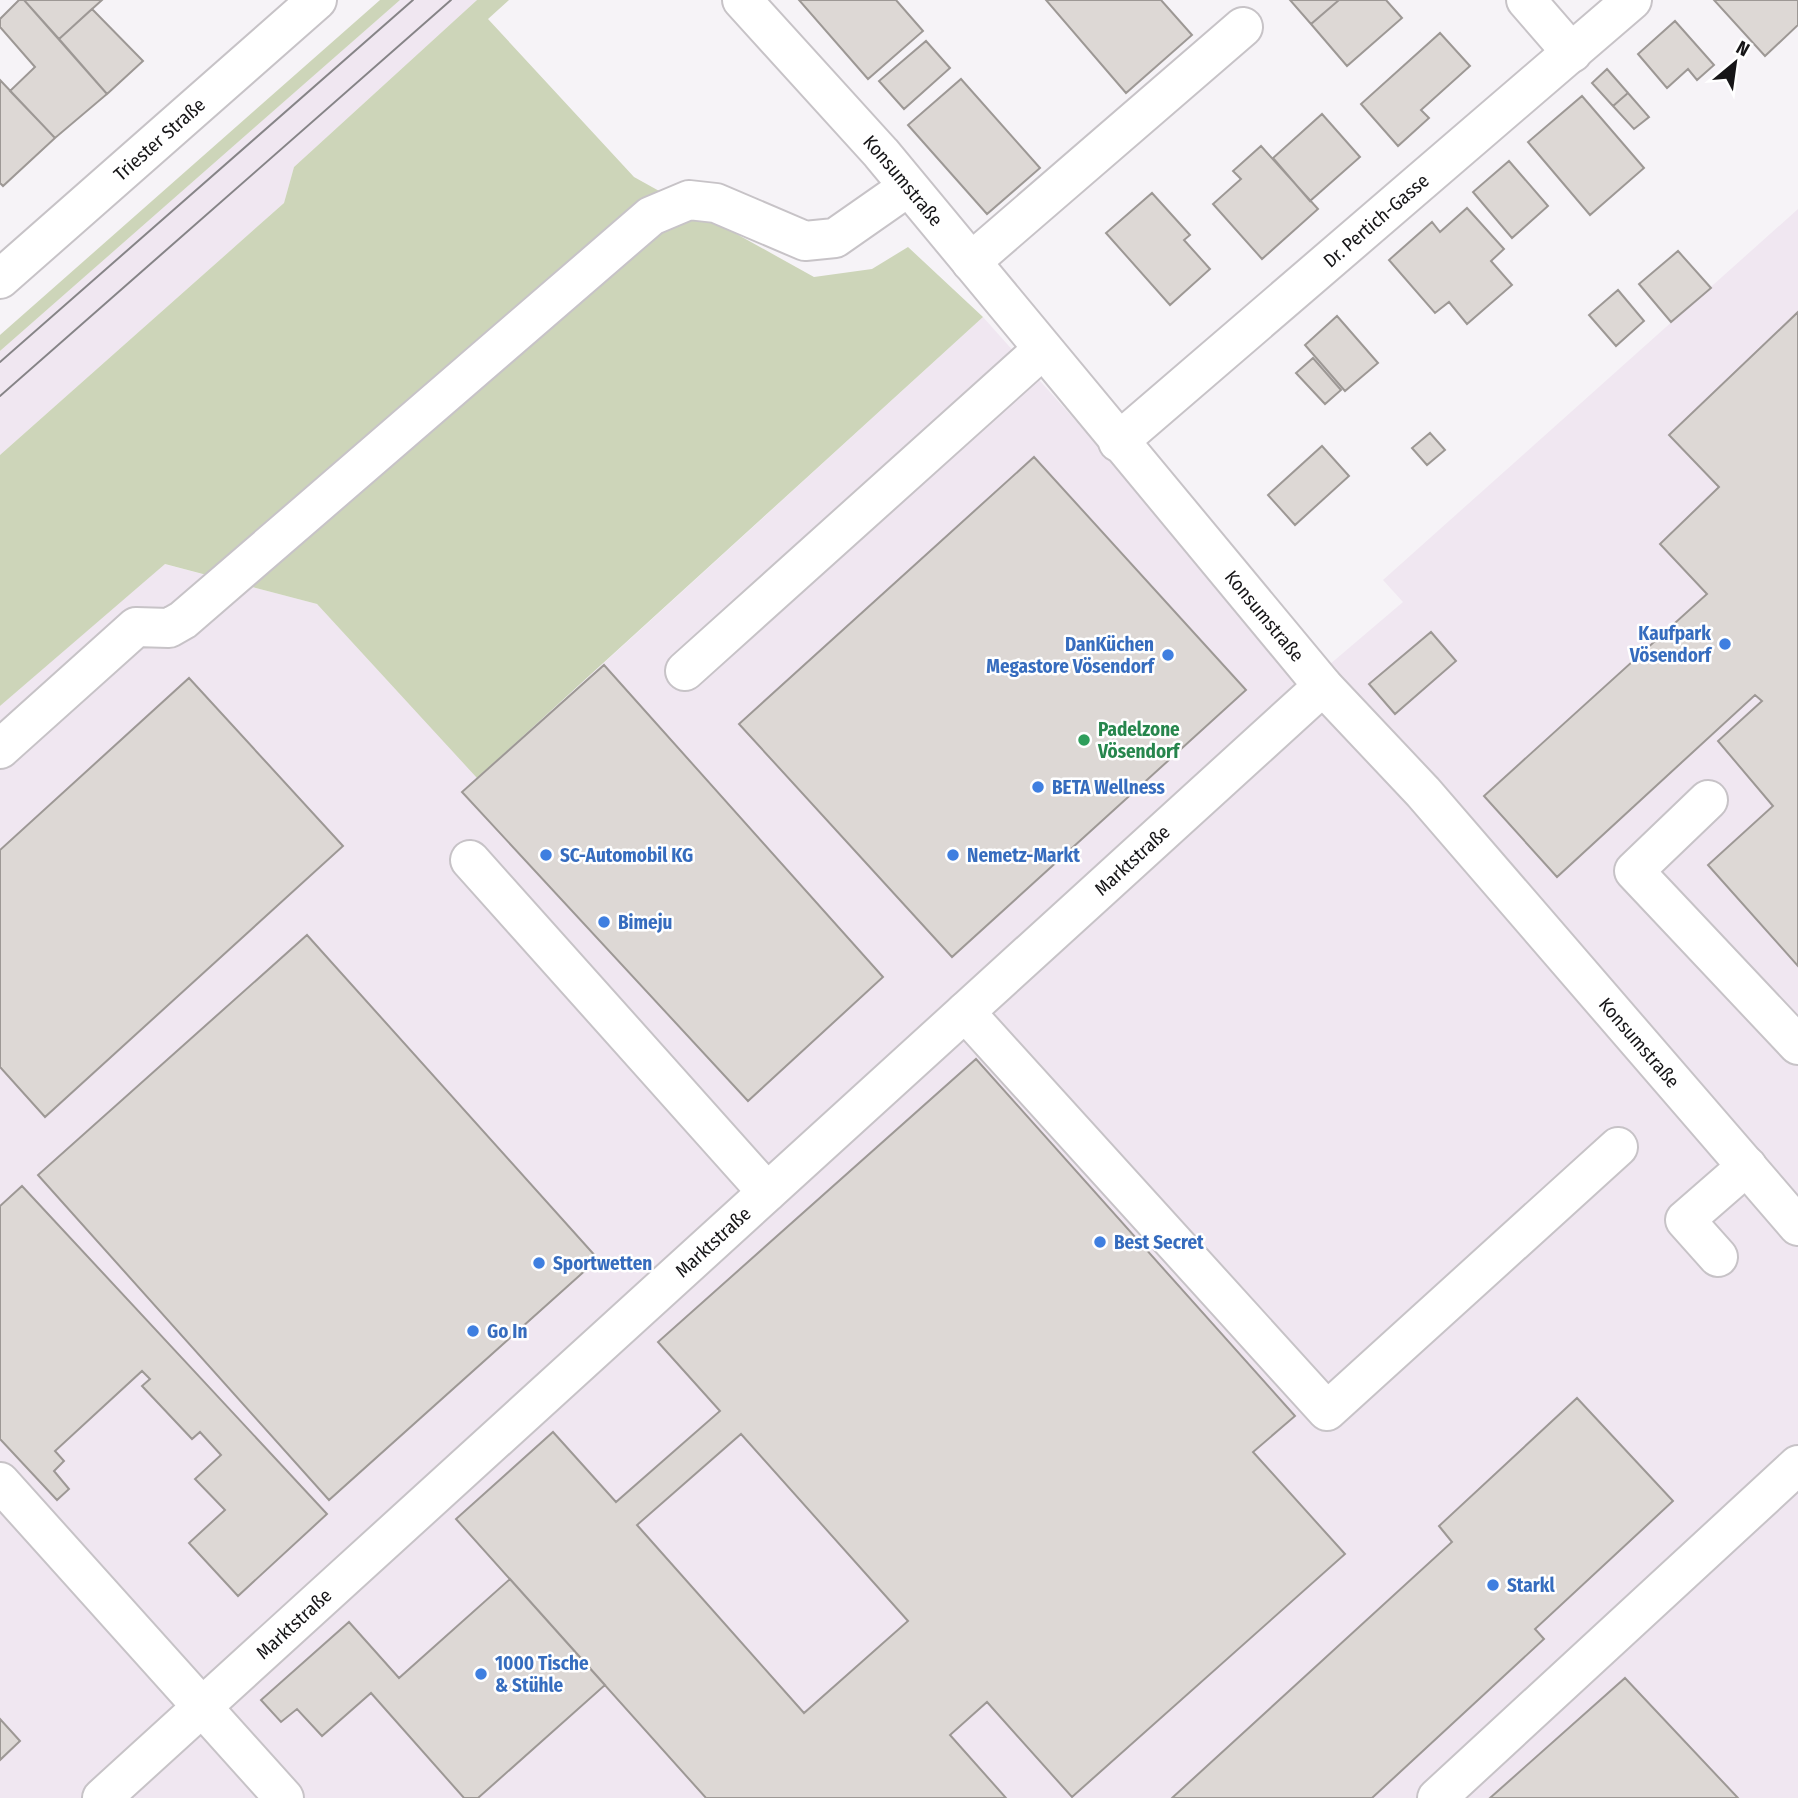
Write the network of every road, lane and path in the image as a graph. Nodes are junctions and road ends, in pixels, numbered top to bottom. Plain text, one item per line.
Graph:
1 (317, 0) edge
2 (742, 0) edge
3 (1526, 0) edge
4 (1632, 0) edge
5 (1242, 27) dead end
6 (1572, 52) junction
7 (908, 187) junction
8 (971, 262) junction
9 (0, 279) edge
10 (1042, 350) junction
11 (1118, 442) junction
12 (685, 670) dead end
13 (1322, 686) junction
14 (0, 749) edge
15 (1708, 800) dead end
16 (470, 860) dead end
17 (965, 1012) junction
18 (1798, 1045) edge
19 (1618, 1147) dead end
20 (1746, 1166) junction
21 (767, 1192) junction
22 (1791, 1202) edge
23 (1718, 1257) dead end
24 (1798, 1465) edge
25 (0, 1482) edge
26 (201, 1708) junction
27 (102, 1798) edge
28 (284, 1798) edge
29 (1437, 1798) edge

1 - 9 street, Triester Straße
2 - 7 street, Konsumstraße
3 - 6 street
4 - 6 street, Dr. Pertich-Gasse
5 - 8 street
6 - 11 street, Dr. Pertich-Gasse
7 - 8 street, Konsumstraße
7 - 14 street
8 - 10 street, Konsumstraße
10 - 11 street, Konsumstraße
10 - 12 street
11 - 13 street, Konsumstraße
13 - 17 street, Marktstraße
13 - 20 street, Konsumstraße
15 - 18 street
16 - 21 street
17 - 19 street
17 - 21 street, Marktstraße
20 - 22 street, Konsumstraße
20 - 23 street
21 - 26 street, Marktstraße
24 - 29 street
25 - 26 street
26 - 27 street, Marktstraße
26 - 28 street

